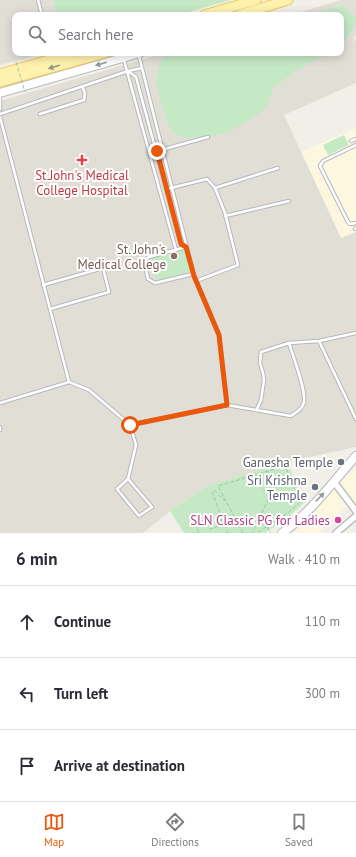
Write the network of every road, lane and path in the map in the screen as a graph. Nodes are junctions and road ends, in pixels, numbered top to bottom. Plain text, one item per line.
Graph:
1 (38, 0) edge
2 (256, 0) edge
3 (288, 0) edge
4 (270, 6) junction
5 (41, 12) edge
6 (214, 12) edge
7 (249, 12) edge
8 (259, 12) edge
9 (59, 56) edge
10 (94, 56) edge
11 (120, 56) edge
12 (123, 56) edge
13 (140, 56) edge
14 (16, 62) dead end
15 (142, 68) junction
16 (128, 71) junction
17 (0, 74) edge
18 (0, 82) edge
19 (82, 86) junction
20 (25, 92) dead end
21 (0, 93) edge
22 (0, 97) edge
23 (0, 109) edge
24 (0, 114) edge
25 (40, 114) dead end
26 (0, 117) edge
27 (1, 125) edge
28 (208, 137) dead end
29 (356, 139) edge
30 (352, 141) dead end
31 (356, 145) edge
32 (162, 150) junction
33 (157, 151) junction
34 (150, 153) junction
35 (278, 168) dead end
36 (172, 188) junction
37 (215, 188) junction
38 (167, 189) junction
39 (289, 201) dead end
40 (225, 216) junction
41 (356, 223) edge
42 (186, 247) junction
43 (176, 250) junction
44 (193, 274) junction
45 (196, 281) junction
46 (43, 285) junction
47 (50, 309) junction
48 (356, 333) edge
49 (319, 341) junction
50 (289, 343) junction
51 (69, 382) junction
52 (0, 403) edge
53 (227, 405) junction
54 (257, 409) junction
55 (356, 419) edge
56 (130, 425) junction
57 (356, 456) edge
58 (250, 477) junction
59 (128, 479) junction
60 (334, 482) junction
61 (227, 503) junction
62 (356, 511) edge
63 (356, 516) edge
64 (221, 519) junction
65 (266, 527) junction
66 (199, 533) edge
67 (228, 533) edge
68 (243, 533) edge
69 (252, 533) edge
70 (257, 533) edge
71 (271, 533) edge
72 (282, 533) edge
73 (336, 533) edge

1 - 5 lane
2 - 6 main road
3 - 4 main road
4 - 7 main road
4 - 8 street
9 - 17 main road
10 -> 18 main road
11 -> 21 street
12 - 16 lane
13 - 15 lane
14 - 20 path, bridge
15 - 16 lane
15 - 32 lane
16 - 19 lane
16 - 33 lane
16 - 34 lane
19 - 24 lane
19 - 25 lane
22 - 23 lane
26 - 27 lane
27 - 46 lane
28 - 32 lane
29 - 30 lane
31 - 41 lane
32 - 33 lane
32 - 36 lane
33 - 34 lane
33 - 38 lane
34 - 43 lane
35 - 37 lane
36 - 37 lane
36 - 38 lane
36 - 42 lane
37 - 40 lane
38 - 42 lane
39 - 40 lane
40 - 45 lane
42 - 43 lane
42 - 44 lane
43 - 44 lane
44 - 45 lane
45 - 53 lane
46 - 47 lane
46 - 47 lane
47 - 51 lane
48 - 49 lane
49 - 50 lane
49 - 55 lane
50 - 54 lane
50 - 54 lane
51 - 52 lane
51 - 56 lane
53 - 54 lane
53 - 56 lane
56 - 59 lane
57 - 60 street
58 - 61 path
58 - 65 path
58 - 69 path
59 - 59 lane
60 - 62 street
72 -> 60 street
61 - 64 path
61 - 68 path
63 - 73 street
64 - 66 path
64 - 67 path
65 - 70 path
65 - 71 path

